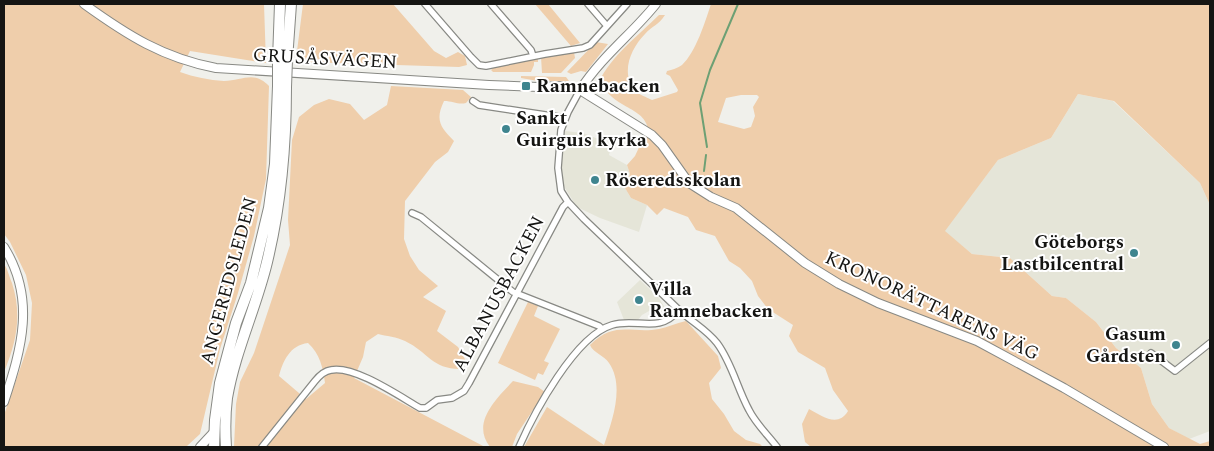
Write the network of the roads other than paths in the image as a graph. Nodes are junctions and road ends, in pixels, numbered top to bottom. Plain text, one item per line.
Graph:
1 (84, 4) edge
2 (280, 4) edge
3 (290, 4) edge
4 (425, 4) edge
5 (491, 4) edge
6 (588, 4) edge
7 (626, 4) edge
8 (656, 4) edge
9 (607, 26) junction
10 (533, 56) junction
11 (282, 60) junction
12 (282, 86) junction
13 (580, 90) junction
14 (473, 101) dead end
15 (565, 118) junction
16 (568, 202) junction
17 (412, 213) dead end
18 (4, 247) edge
19 (518, 294) junction
20 (679, 310) junction
21 (602, 329) junction
22 (1210, 343) edge
23 (1151, 352) dead end
24 (4, 402) edge
25 (214, 432) junction
26 (200, 447) edge
27 (214, 447) edge
28 (226, 447) edge
29 (262, 447) edge
30 (519, 447) edge
31 (777, 447) edge
32 (1164, 447) edge

1 - 13 street, GRUSÅSVÄGEN
2 - 11 highway, ANGEREDSLEDEN
3 - 11 highway, ANGEREDSLEDEN
4 - 10 street
5 - 10 street
6 - 9 street
7 - 9 street
8 - 13 street
9 - 10 street
11 - 12 highway, ANGEREDSLEDEN, bridge
12 - 25 highway, ANGEREDSLEDEN
12 - 28 highway, ANGEREDSLEDEN
13 - 15 street
13 - 32 street, KRONORÄTTARENS VÄG
14 - 15 street
15 - 16 street
16 - 19 street, ALBANUSBACKEN
16 - 20 street
17 - 19 street
18 - 24 street
19 - 21 street
19 - 29 street, ALBANUSBACKEN
20 - 21 street
20 - 31 street
21 - 30 street
22 - 23 street
25 - 26 street
25 - 27 highway, ANGEREDSLEDEN

